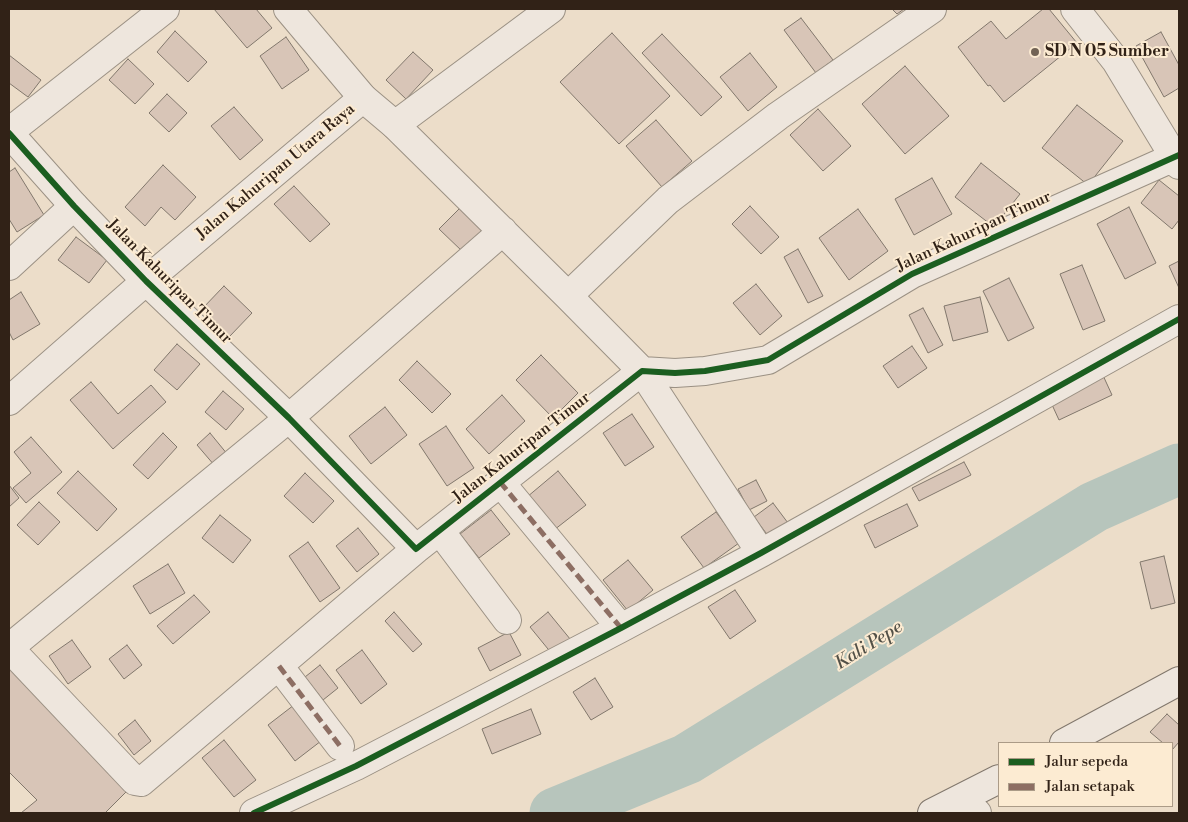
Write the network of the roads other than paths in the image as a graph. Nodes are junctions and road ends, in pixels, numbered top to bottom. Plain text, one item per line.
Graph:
1 (166, 9) edge
2 (288, 9) edge
3 (551, 9) edge
4 (932, 9) edge
5 (1075, 9) edge
6 (364, 98) junction
7 (395, 125) junction
8 (9, 133) edge
9 (1178, 159) edge
10 (74, 206) junction
11 (503, 231) junction
12 (9, 266) edge
13 (146, 281) junction
14 (568, 296) junction
15 (1179, 319) edge
16 (642, 371) junction
17 (9, 401) edge
18 (289, 418) junction
19 (500, 482) junction
20 (440, 531) junction
21 (416, 549) junction
22 (761, 553) junction
23 (507, 620) dead end
24 (621, 628) junction
25 (9, 648) edge
26 (279, 666) junction
27 (1179, 681) edge
28 (1066, 742) edge
29 (340, 746) dead end
30 (998, 780) edge
31 (970, 806) edge
32 (254, 813) edge
33 (932, 813) edge

1 - 8 street
2 - 6 street
3 - 7 street
4 - 14 street
5 - 9 street
6 - 7 street, Jalan Kahuripan Utara Raya
6 - 13 street, Jalan Kahuripan Utara Raya
7 - 11 street, Jalan Kahuripan Utara Raya
8 - 10 street, Jalan Kahuripan Timur
9 - 16 street, Jalan Kahuripan Timur
10 - 12 street
10 - 13 street, Jalan Kahuripan Timur
11 - 14 street, Jalan Kahuripan Utara Raya
11 - 18 street
13 - 17 street, Jalan Kahuripan Utara Raya
13 - 18 street, Jalan Kahuripan Timur
14 - 16 street, Jalan Kahuripan Utara Raya
15 - 22 street
16 - 19 street, Jalan Kahuripan Timur
16 - 22 street, Jalan Kahuripan Utara Raya
18 - 21 street, Jalan Kahuripan Timur
18 - 25 street
19 - 20 street, Jalan Kahuripan Timur
19 - 24 street
20 - 21 street, Jalan Kahuripan Timur
20 - 23 street
21 - 26 street
22 - 24 street
24 - 32 street
25 - 26 street
26 - 29 street
27 - 28 street
30 - 31 street
31 - 33 street

